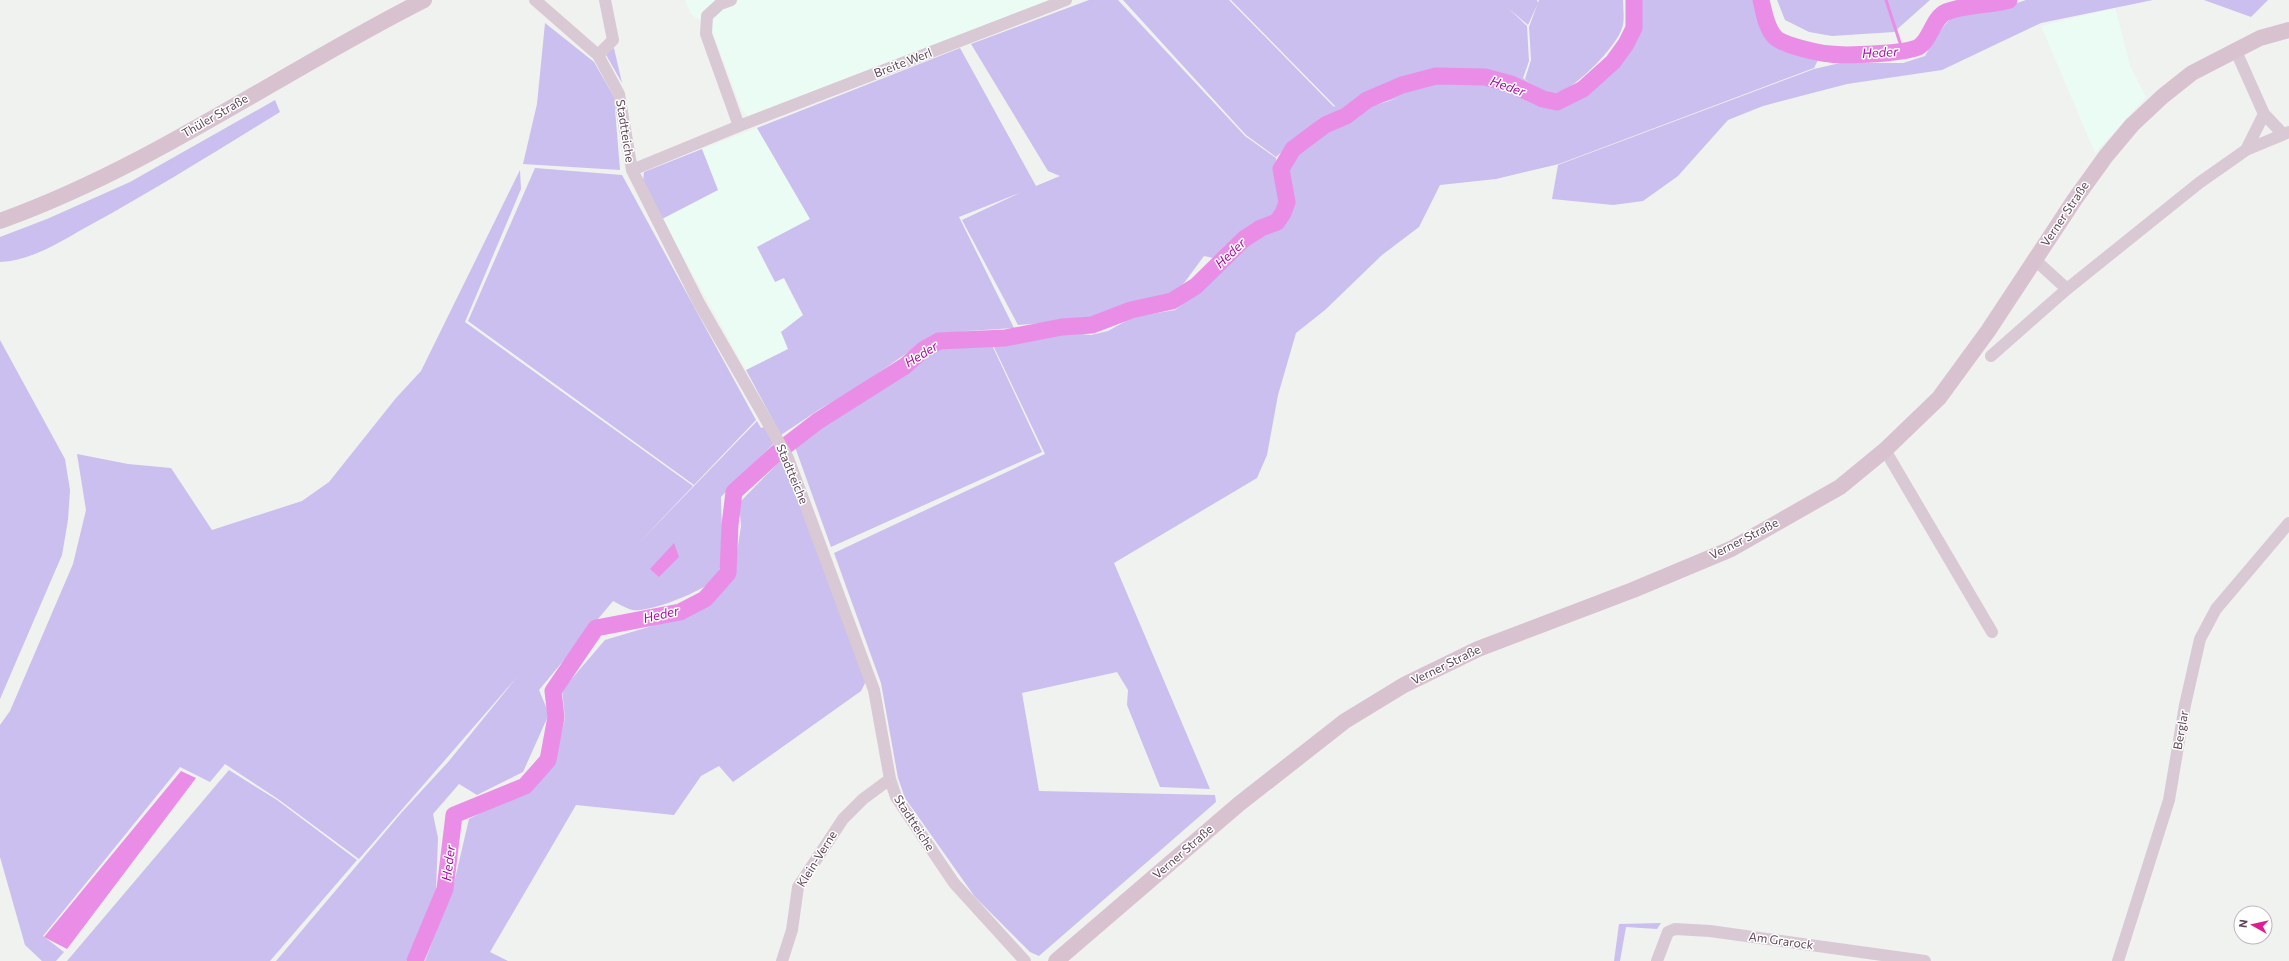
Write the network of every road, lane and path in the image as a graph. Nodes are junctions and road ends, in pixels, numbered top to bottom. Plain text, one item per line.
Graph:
1 (424, 0) edge
2 (535, 0) edge
3 (606, 0) edge
4 (731, 0) edge
5 (1066, 0) edge
6 (2289, 30) edge
7 (2235, 49) junction
8 (598, 55) junction
9 (2264, 114) junction
10 (739, 126) junction
11 (2286, 132) edge
12 (2246, 150) junction
13 (632, 170) junction
14 (0, 221) edge
15 (2034, 259) junction
16 (2067, 289) junction
17 (1991, 356) dead end
18 (1885, 450) junction
19 (2289, 523) edge
20 (1992, 632) dead end
21 (890, 779) junction
22 (782, 961) edge
23 (1025, 961) edge
24 (1056, 961) edge
25 (1658, 961) edge
26 (1925, 961) edge
27 (2118, 961) edge

1 - 14 main road, Thüler Straße
2 - 8 street, Stadtteiche
3 - 8 street
4 - 10 street
5 - 10 street, Breite Werl
6 - 7 main road, Verner Straße
7 - 9 street
7 - 15 main road, Verner Straße
8 - 13 street, Stadtteiche
9 - 11 street
9 - 12 street
10 - 13 street, Breite Werl
11 - 12 street
12 - 16 street
13 - 21 street, Stadtteiche
15 - 16 street
15 - 18 main road, Verner Straße
16 - 17 street
18 - 20 street
18 - 24 main road, Verner Straße
19 - 27 street, Berglar
21 - 22 street, Klein-Verne
21 - 23 street, Stadtteiche
25 - 26 street, Am Grarock

